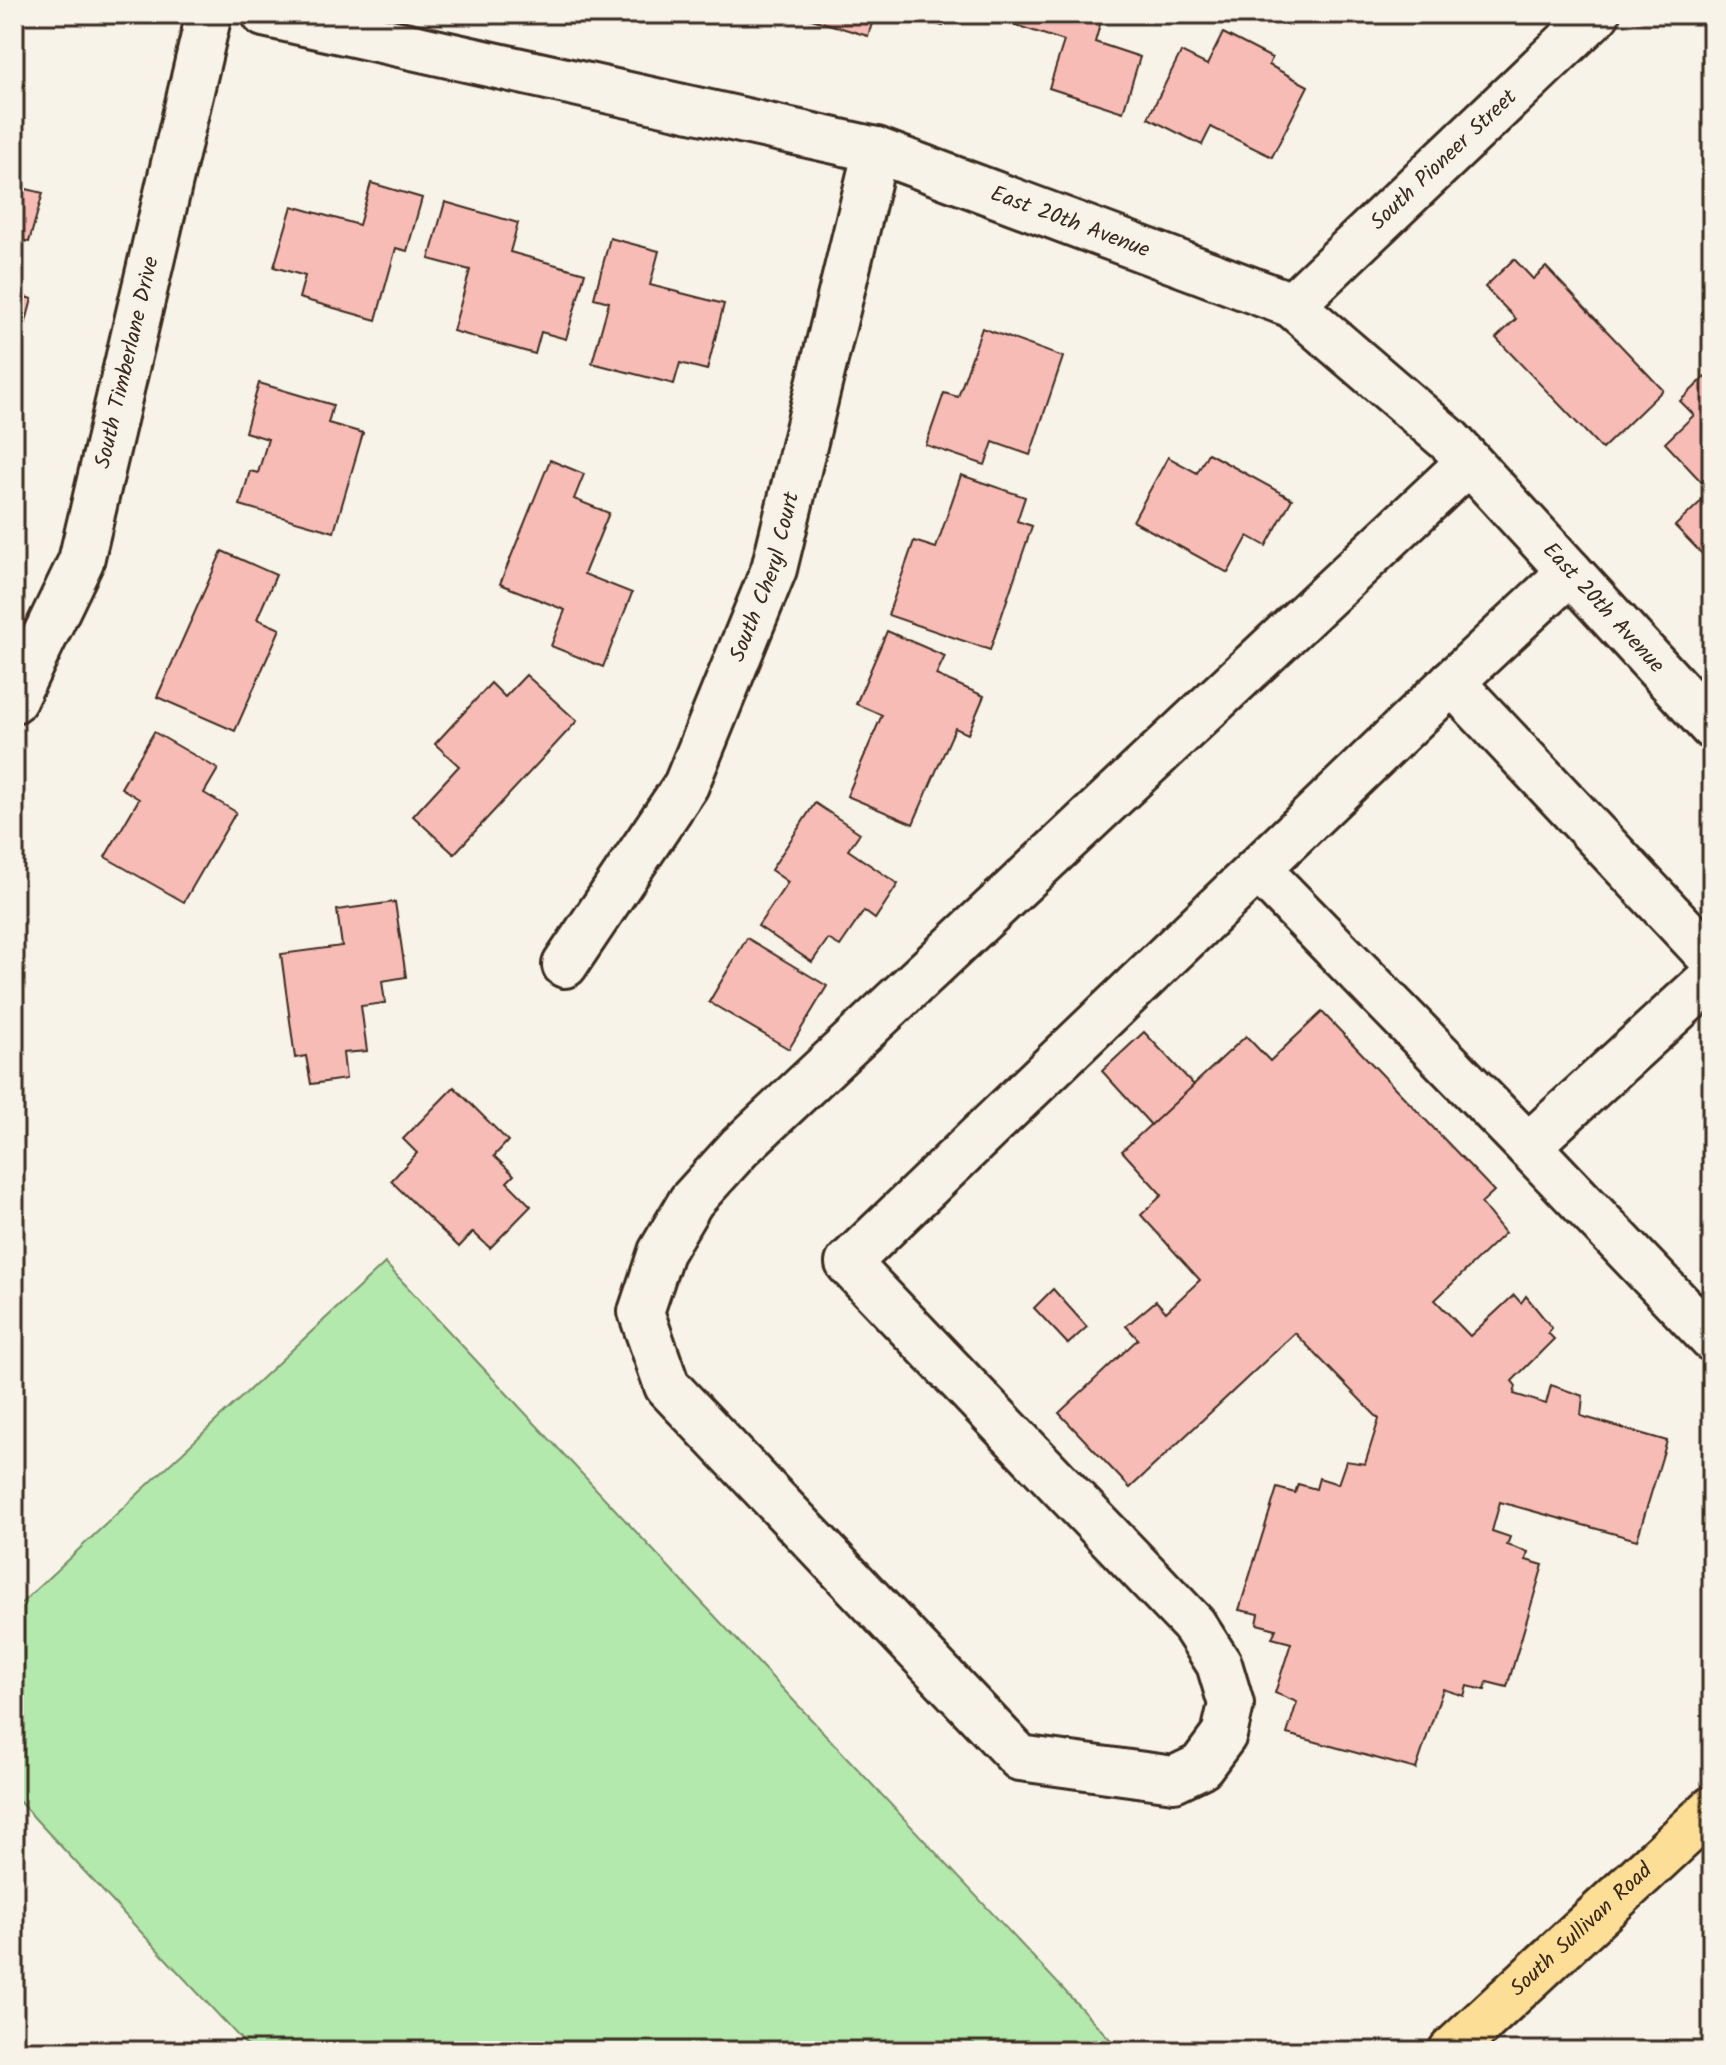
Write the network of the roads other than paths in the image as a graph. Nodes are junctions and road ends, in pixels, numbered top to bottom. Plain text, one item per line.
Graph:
1 (209, 14) edge
2 (264, 14) edge
3 (1597, 14) edge
4 (876, 150) junction
5 (1292, 305) junction
6 (1469, 462) junction
7 (1570, 572) junction
8 (1452, 682) junction
9 (14, 700) edge
10 (1712, 727) edge
11 (1258, 869) junction
12 (1712, 959) edge
13 (565, 965) dead end
14 (1712, 977) edge
15 (1528, 1146) junction
16 (1712, 1339) edge
17 (1712, 1809) edge
18 (1451, 2051) edge

1 - 9 street, South Timberlane Drive
2 - 4 street, East 20th Avenue
3 - 5 street, South Pioneer Street
4 - 5 street, East 20th Avenue
4 - 13 street, South Cheryl Court
5 - 6 street, East 20th Avenue
6 - 7 street, East 20th Avenue
6 - 11 street
7 - 8 street
7 - 10 street, East 20th Avenue
8 - 11 street
8 - 12 street
11 - 15 street
14 - 15 street
15 - 16 street
17 - 18 main road, South Sullivan Road

